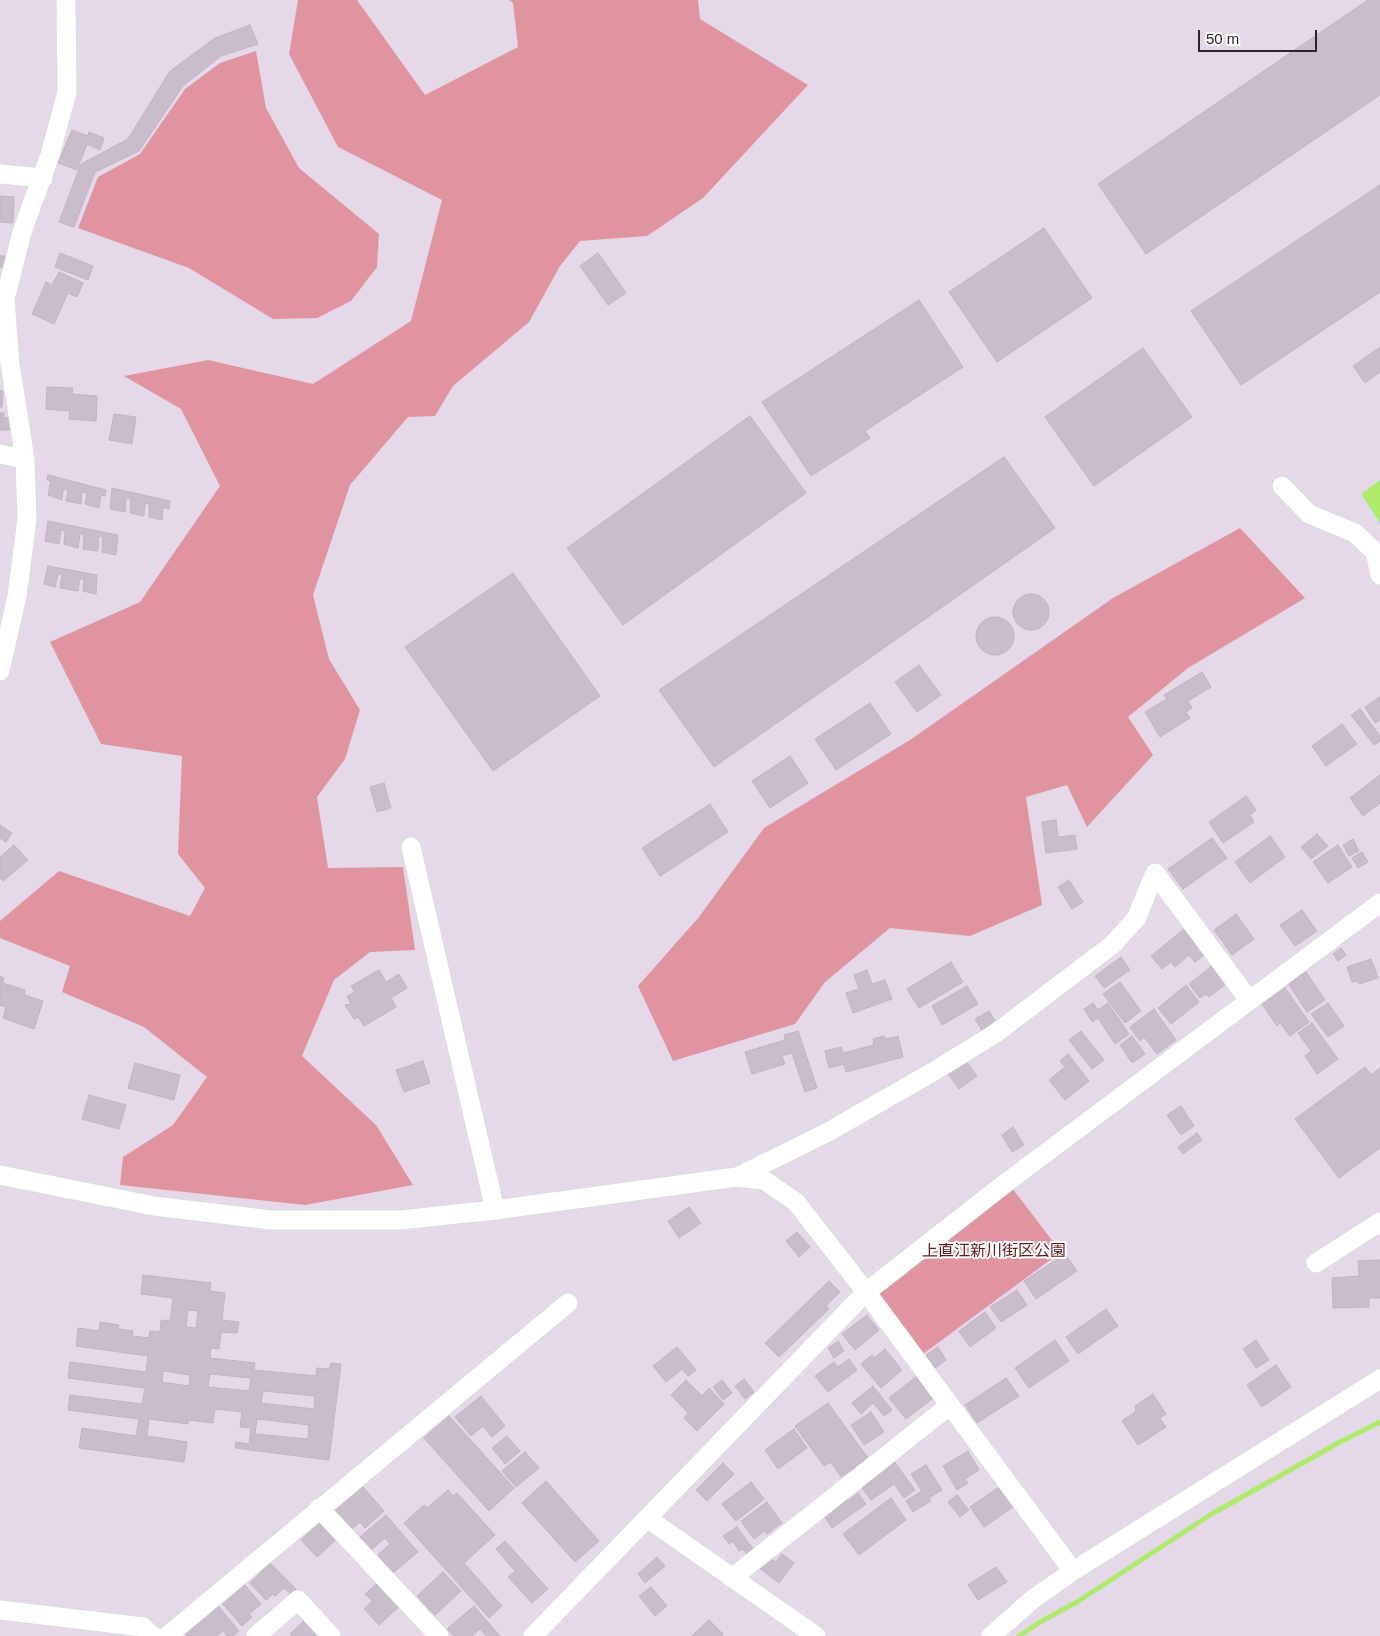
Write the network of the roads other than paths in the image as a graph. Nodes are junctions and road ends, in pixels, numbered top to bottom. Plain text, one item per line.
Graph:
1 (66, 0) edge
2 (0, 174) edge
3 (43, 178) junction
4 (0, 454) edge
5 (25, 459) junction
6 (1282, 486) dead end
7 (1380, 575) edge
8 (0, 671) edge
9 (411, 847) dead end
10 (1380, 903) edge
11 (1249, 1000) junction
12 (0, 1175) edge
13 (738, 1176) junction
14 (495, 1210) junction
15 (1380, 1222) edge
16 (1316, 1263) dead end
17 (866, 1292) junction
18 (568, 1303) dead end
19 (1380, 1379) edge
20 (949, 1406) junction
21 (319, 1508) junction
22 (647, 1518) junction
23 (1073, 1571) junction
24 (732, 1578) junction
25 (0, 1610) edge
26 (153, 1636) edge
27 (167, 1636) edge
28 (256, 1636) edge
29 (331, 1636) edge
30 (439, 1636) edge
31 (533, 1636) edge
32 (816, 1636) edge
33 (991, 1636) edge

1 - 3 street
2 - 3 street
3 - 5 street
4 - 5 street
5 - 8 street
6 - 7 street
9 - 14 street
10 - 11 street
11 - 13 street
11 - 17 street
12 - 14 street
13 - 14 street
13 - 17 street
15 - 16 street
17 - 20 street
17 - 22 street
18 - 21 street
19 - 23 street
20 - 23 street
20 - 24 street
21 - 27 street
21 - 30 street
22 - 24 street
22 - 31 street
23 - 33 street
24 - 32 street
25 - 26 street
28 - 29 street

